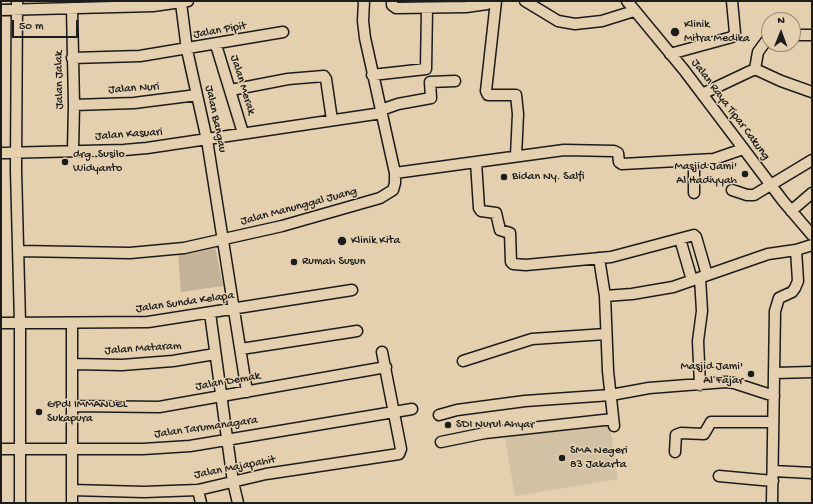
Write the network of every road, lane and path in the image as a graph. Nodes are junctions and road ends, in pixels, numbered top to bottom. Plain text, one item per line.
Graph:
1 (364, 1) edge
2 (392, 1) edge
3 (491, 1) edge
4 (496, 1) edge
5 (525, 1) edge
6 (626, 1) edge
7 (732, 1) edge
8 (185, 2) edge
9 (16, 6) edge
10 (72, 8) junction
11 (427, 8) junction
12 (1, 10) edge
13 (634, 11) junction
14 (283, 32) dead end
15 (801, 35) edge
16 (812, 35) edge
17 (216, 45) junction
18 (761, 48) edge
19 (187, 50) junction
20 (670, 54) junction
21 (72, 58) junction
22 (755, 69) junction
23 (372, 75) junction
24 (455, 81) dead end
25 (231, 90) junction
26 (812, 92) edge
27 (702, 94) junction
28 (197, 95) junction
29 (74, 105) junction
30 (381, 112) junction
31 (332, 120) junction
32 (243, 134) junction
33 (207, 140) junction
34 (73, 150) junction
35 (744, 150) junction
36 (1, 152) edge
37 (16, 152) junction
38 (516, 156) junction
39 (812, 160) edge
40 (694, 161) junction
41 (476, 162) junction
42 (395, 173) junction
43 (771, 185) junction
44 (732, 190) dead end
45 (694, 193) dead end
46 (812, 193) edge
47 (791, 211) junction
48 (812, 235) edge
49 (680, 239) junction
50 (222, 240) junction
51 (812, 245) edge
52 (796, 250) junction
53 (19, 251) junction
54 (599, 258) junction
55 (700, 278) junction
56 (352, 290) dead end
57 (605, 296) junction
58 (234, 309) junction
59 (210, 313) junction
60 (1, 323) edge
61 (20, 323) junction
62 (72, 324) junction
63 (357, 331) dead end
64 (606, 334) junction
65 (241, 350) junction
66 (382, 352) dead end
67 (215, 354) junction
68 (463, 361) dead end
69 (73, 364) junction
70 (386, 367) junction
71 (812, 372) edge
72 (775, 373) junction
73 (700, 385) junction
74 (247, 392) junction
75 (610, 395) junction
76 (221, 396) junction
77 (774, 396) junction
78 (72, 406) junction
79 (412, 409) dead end
80 (395, 412) junction
81 (439, 415) dead end
82 (773, 422) junction
83 (227, 439) junction
84 (441, 442) dead end
85 (21, 448) junction
86 (72, 448) junction
87 (1, 449) edge
88 (675, 452) dead end
89 (812, 473) edge
90 (719, 476) dead end
91 (773, 476) junction
92 (233, 482) junction
93 (72, 490) junction
94 (198, 490) junction
95 (20, 503) edge
96 (72, 503) edge
97 (201, 503) edge
98 (238, 503) edge
99 (772, 503) edge

1 - 23 street, Jalan Manunggal Juang
2 - 11 street
3 - 11 street
4 - 38 street
5 - 13 street
6 - 13 street, Jalan Raya Tipar Cakung
7 - 20 street
8 - 10 street
8 - 19 street, Jalan Bangau
9 - 10 street
9 - 12 street
9 - 37 street
10 - 21 street, Jalan Jalak
11 - 23 street
13 - 20 street, Jalan Raya Tipar Cakung
14 - 17 street, Jalan Pipit
15 - 16 street
17 - 19 street, Jalan Pipit
17 - 25 street, Jalan Merak
18 - 22 street
19 - 21 street, Jalan Pipit
19 - 28 street, Jalan Bangau
20 - 27 street, Jalan Raya Tipar Cakung
21 - 29 street, Jalan Jalak
22 - 26 street
22 - 27 street
23 - 30 street, Jalan Manunggal Juang
24 - 30 street, Jalan Kasuari
25 - 31 street
25 - 32 street, Jalan Merak
27 - 35 street, Jalan Raya Tipar Cakung
28 - 29 street, Jalan Nuri
28 - 33 street, Jalan Bangau
29 - 34 street, Jalan Jalak
30 - 31 street, Jalan Kasuari
30 - 42 street, Jalan Manunggal Juang
31 - 32 street, Jalan Kasuari
32 - 33 street, Jalan Kasuari
33 - 34 street, Jalan Kasuari
33 - 50 street, Jalan Bangau
34 - 37 street, Jalan Kasuari
35 - 40 street
35 - 43 street, Jalan Raya Tipar Cakung
36 - 37 street, Jalan Kasuari
37 - 53 street
38 - 40 street
38 - 41 street
39 - 43 street
40 - 45 street
41 - 42 street
41 - 54 street
42 - 50 street, Jalan Manunggal Juang
43 - 44 street
43 - 47 street, Jalan Raya Tipar Cakung
46 - 47 street
47 - 48 street, Jalan Raya Tipar Cakung
49 - 54 street
49 - 55 street
49 - 55 street
50 - 53 street, Jalan Manunggal Juang
50 - 58 street, Jalan Bangau
51 - 52 street
52 - 55 street
52 - 72 street
53 - 61 street
54 - 57 street
55 - 57 street
55 - 73 street
56 - 58 street, Jalan Sunda Kelapa
57 - 64 street
58 - 59 street, Jalan Sunda Kelapa
58 - 65 street, Jalan Bangau
59 - 62 street, Jalan Sunda Kelapa
59 - 67 street
60 - 61 street, Jalan Sunda Kelapa
61 - 62 street, Jalan Sunda Kelapa
61 - 85 street
62 - 69 street
63 - 65 street
64 - 68 street
64 - 75 street
65 - 74 street, Jalan Bangau
66 - 70 street
67 - 69 street, Jalan Mataram
67 - 76 street
69 - 78 street
70 - 74 street, Jalan Demak
70 - 80 street
71 - 72 street
72 - 77 street
73 - 75 street
73 - 77 street
74 - 76 street, Jalan Demak
75 - 81 street
75 - 84 street
76 - 78 street, Jalan Demak
76 - 83 street
77 - 82 street
78 - 86 street
79 - 80 street, Jalan Tarumanagara
80 - 83 street, Jalan Tarumanagara
80 - 92 street, Jalan Majapahit
82 - 88 street
82 - 91 street
83 - 86 street, Jalan Tarumanagara
83 - 92 street
85 - 86 street, Jalan Tarumanagara
85 - 87 street, Jalan Tarumanagara
85 - 95 street
86 - 93 street
89 - 91 street
90 - 91 street
91 - 99 street
92 - 94 street, Jalan Majapahit
92 - 98 street
93 - 94 street, Jalan Majapahit
93 - 96 street
94 - 97 street

